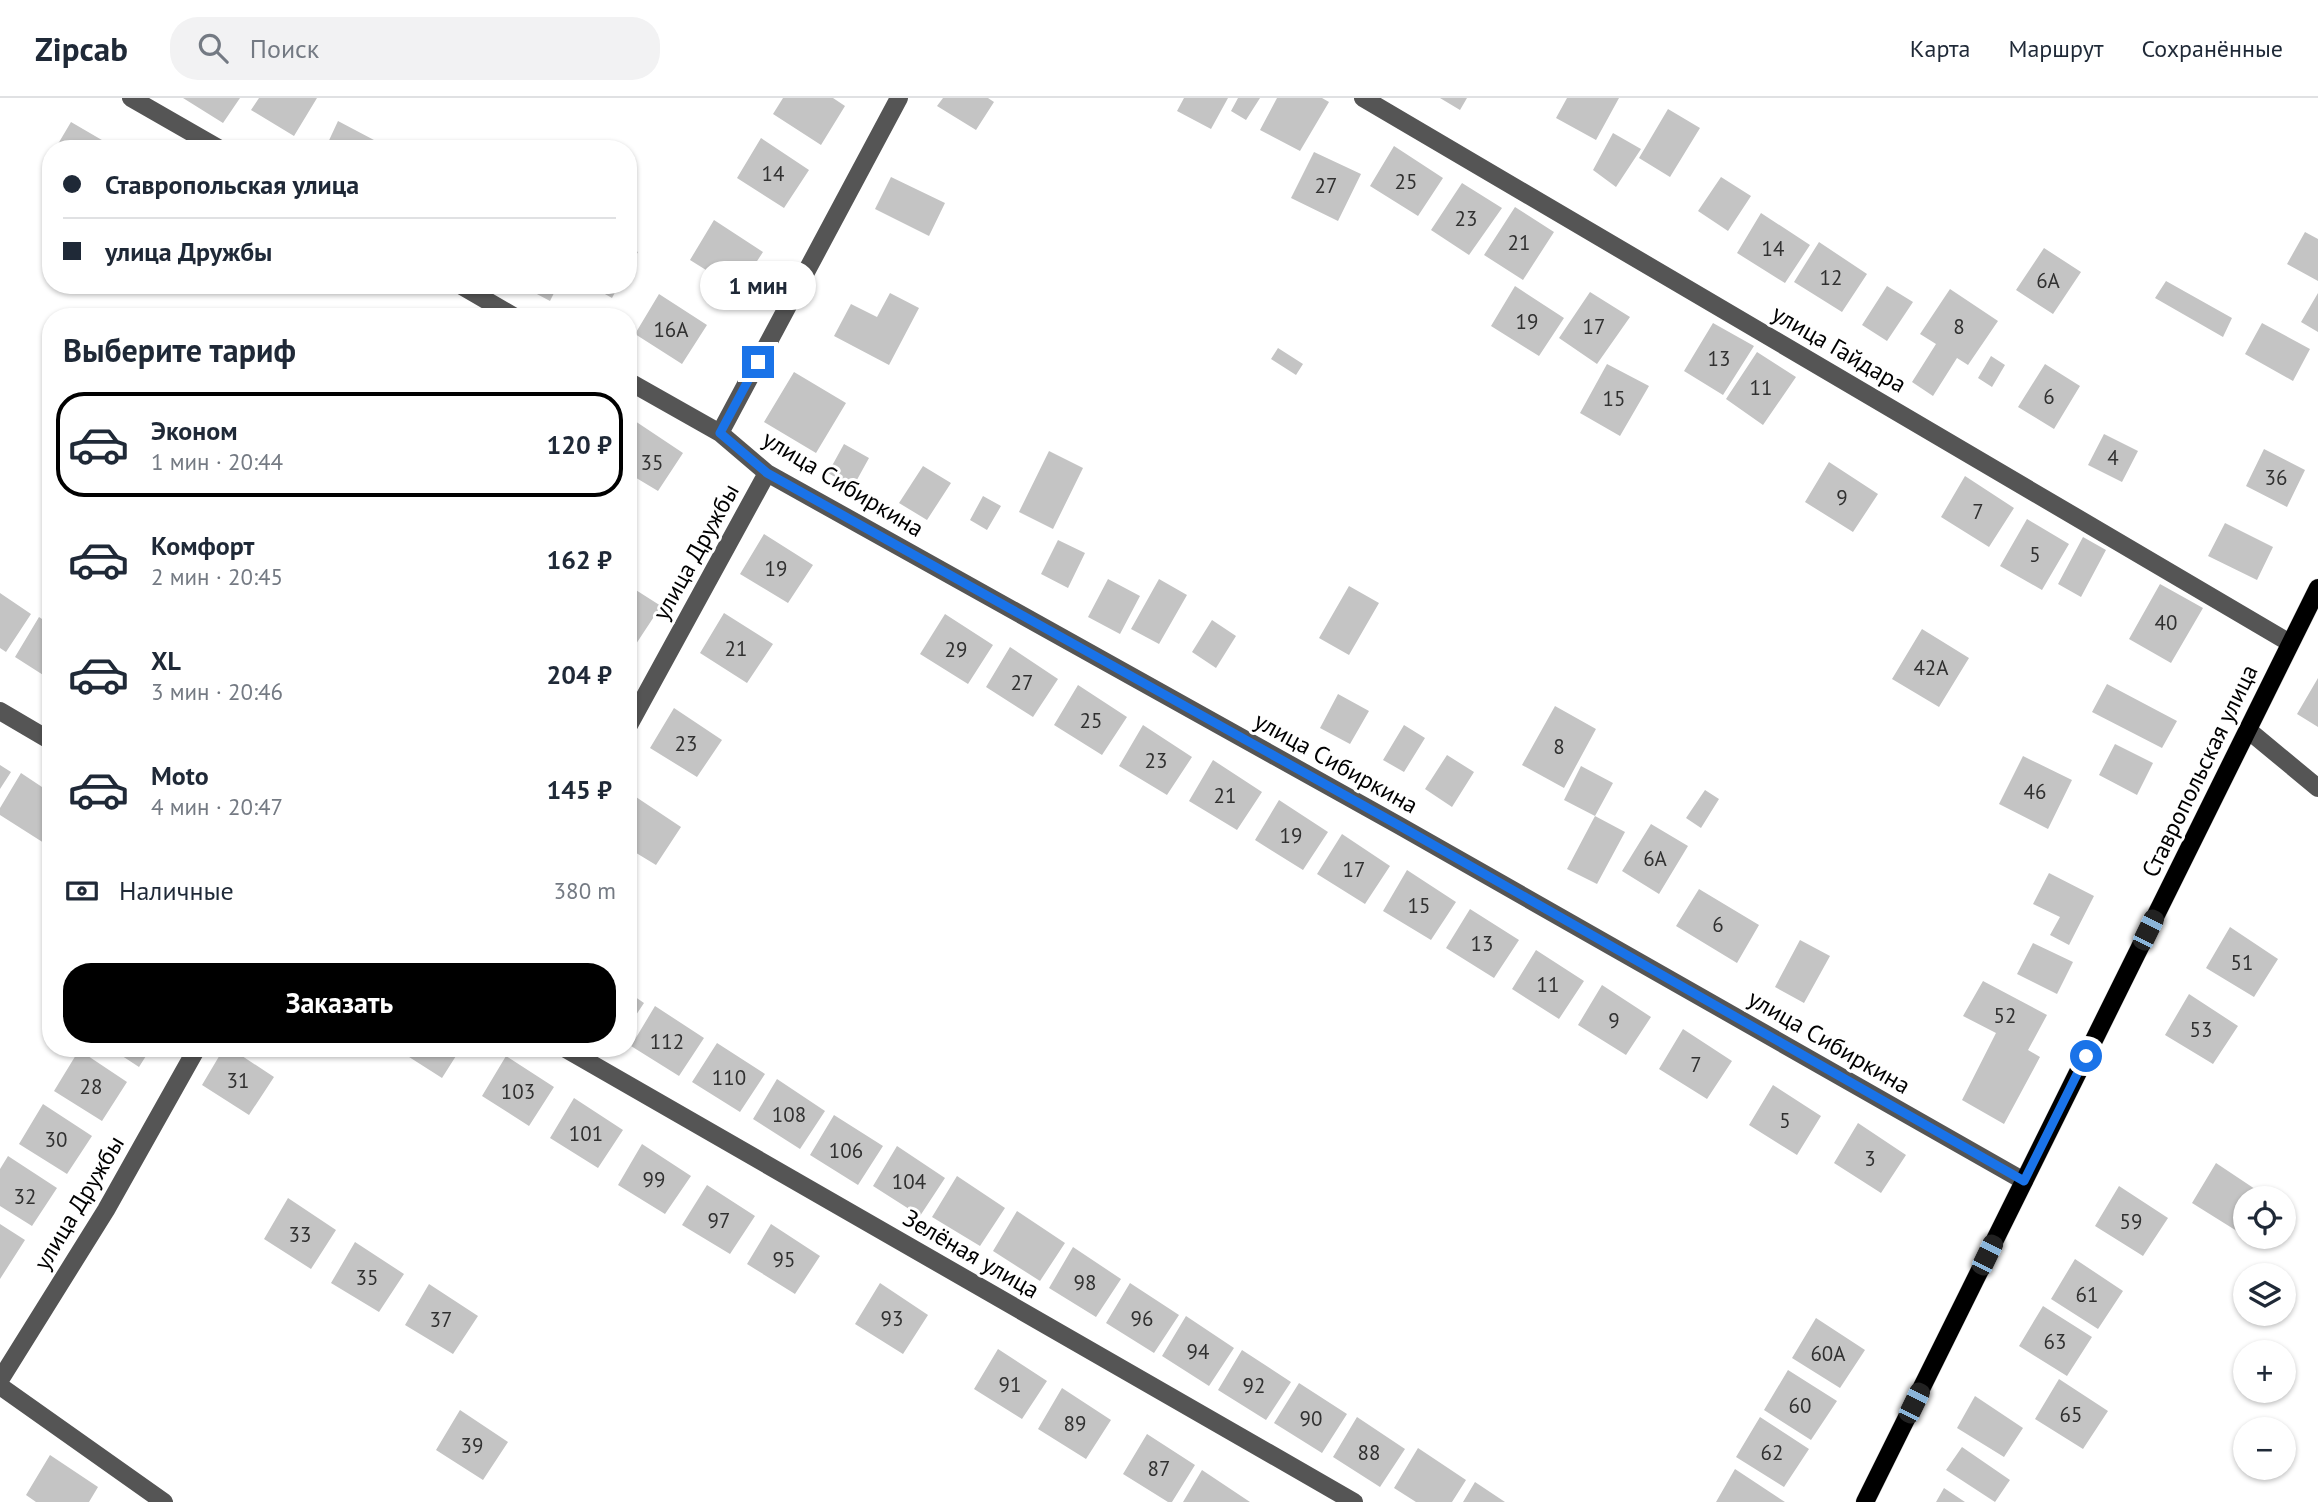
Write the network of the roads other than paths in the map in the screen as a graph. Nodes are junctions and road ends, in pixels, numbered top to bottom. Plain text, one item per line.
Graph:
1 (131, 98) edge
2 (899, 98) edge
3 (1363, 98) edge
4 (204, 140) edge
5 (475, 294) edge
6 (500, 308) edge
7 (637, 386) edge
8 (720, 433) junction
9 (767, 473) junction
10 (2318, 587) edge
11 (2290, 643) junction
12 (0, 710) edge
13 (637, 711) edge
14 (2248, 730) junction
15 (42, 736) edge
16 (2318, 788) edge
17 (192, 1057) edge
18 (580, 1057) edge
19 (2024, 1181) junction
20 (0, 1380) edge
21 (0, 1386) edge
22 (164, 1502) edge
23 (1354, 1502) edge
24 (1865, 1502) edge

1 - 4 street
2 - 8 street
3 - 11 street, улица Гайдара
5 - 6 street
7 - 8 street, улица Сибиркина
8 - 9 street, улица Сибиркина
9 - 13 street, улица Дружбы
9 - 19 street, улица Сибиркина
10 - 11 main road, Ставропольская улица
11 - 14 main road, Ставропольская улица
12 - 15 street
14 - 16 street
14 - 19 main road, Ставропольская улица
17 - 20 street, улица Дружбы
18 - 23 street, Зелёная улица
19 - 24 main road, Ставропольская улица
21 - 22 street

